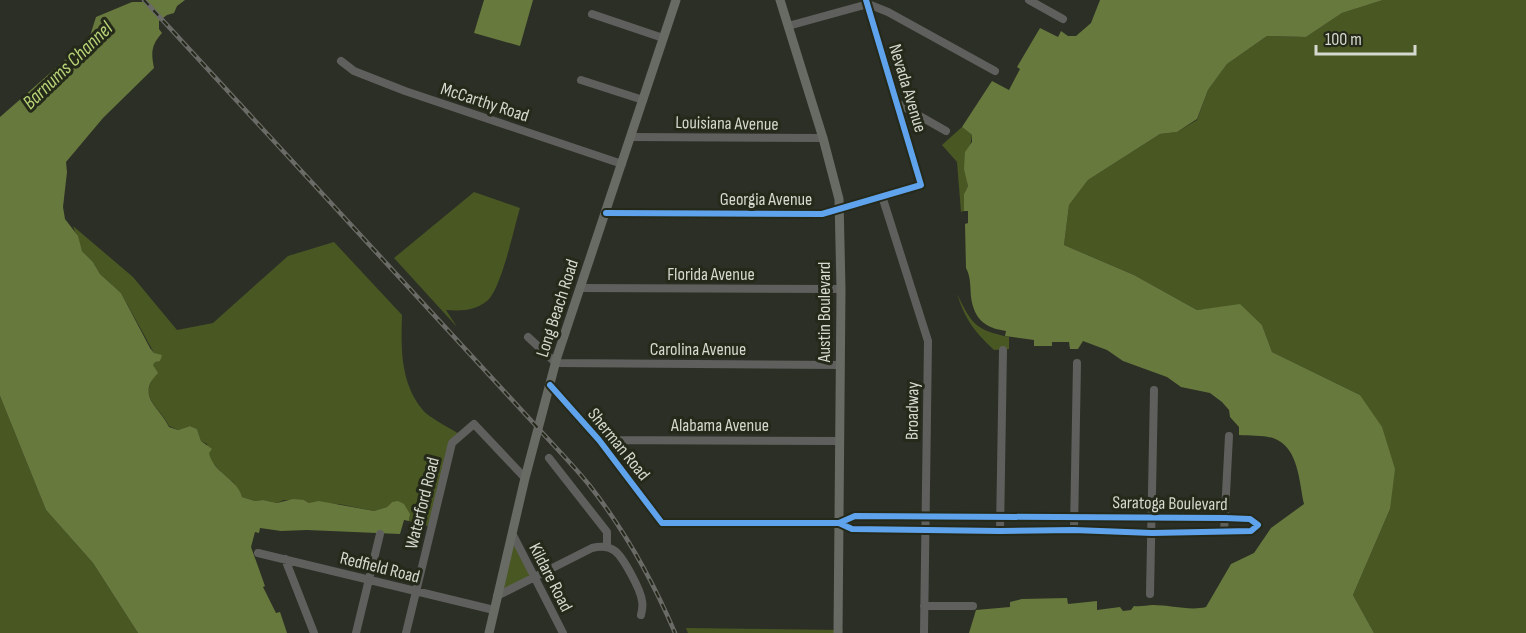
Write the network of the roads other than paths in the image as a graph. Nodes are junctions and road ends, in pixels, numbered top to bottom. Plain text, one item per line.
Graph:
1 (676, 0) edge
2 (780, 0) edge
3 (1029, 0) edge
4 (867, 2) edge
5 (592, 14) dead end
6 (1063, 19) dead end
7 (788, 26) junction
8 (663, 38) junction
9 (341, 61) dead end
10 (995, 71) dead end
11 (581, 80) dead end
12 (643, 100) junction
13 (897, 103) junction
14 (946, 130) dead end
15 (631, 137) junction
16 (823, 138) junction
17 (622, 164) junction
18 (921, 185) joint
19 (882, 196) junction
20 (840, 209) junction
21 (606, 213) junction
22 (580, 288) junction
23 (841, 289) junction
24 (528, 336) dead end
25 (1003, 350) dead end
26 (556, 363) junction
27 (1077, 363) dead end
28 (840, 365) junction
29 (550, 386) junction
30 (1154, 390) dead end
31 (1229, 436) dead end
32 (599, 440) junction
33 (840, 441) junction
34 (549, 458) dead end
35 (525, 478) junction
36 (925, 516) junction
37 (1000, 516) junction
38 (1075, 517) junction
39 (1151, 517) junction
40 (1225, 518) junction
41 (662, 523) joint
42 (839, 523) junction
43 (925, 530) junction
44 (1074, 530) junction
45 (1000, 531) junction
46 (1152, 532) junction
47 (1224, 532) junction
48 (380, 534) dead end
49 (513, 535) junction
50 (607, 547) junction
51 (258, 553) dead end
52 (285, 559) junction
53 (534, 578) junction
54 (369, 579) junction
55 (416, 591) junction
56 (1150, 594) dead end
57 (497, 596) junction
58 (924, 606) junction
59 (973, 606) dead end
60 (494, 610) junction
61 (641, 615) dead end
62 (314, 633) edge
63 (356, 633) edge
64 (406, 633) edge
65 (489, 633) edge
66 (562, 633) edge
67 (838, 633) edge
68 (924, 633) edge

1 - 8 main road, Long Beach Road
2 - 7 main road, Austin Boulevard
3 - 6 street
4 - 7 street
4 - 10 street
4 - 13 street, Nevada Avenue
5 - 8 street
7 - 16 main road, Austin Boulevard
8 - 12 main road, Long Beach Road
9 - 17 street, McCarthy Road
11 - 12 street
12 - 15 main road, Long Beach Road
13 - 14 street
13 - 18 street, Nevada Avenue
15 - 16 street, Louisiana Avenue
15 - 17 main road, Long Beach Road
16 - 20 main road, Austin Boulevard
17 - 21 main road, Long Beach Road
18 - 19 street, Georgia Avenue
19 - 20 street, Georgia Avenue
19 - 36 street, Broadway
20 - 21 street, Georgia Avenue
20 - 23 main road, Austin Boulevard
21 - 22 main road, Long Beach Road
22 - 23 street, Florida Avenue
22 - 26 main road, Long Beach Road
23 - 28 main road, Austin Boulevard
24 - 26 street
25 - 37 street
26 - 28 street, Carolina Avenue
26 - 29 main road, Long Beach Road
27 - 38 street
28 - 33 main road, Austin Boulevard
29 - 32 street, Sherman Road
29 - 35 main road, Long Beach Road
30 - 39 street
31 - 40 street
32 - 33 street, Alabama Avenue
32 - 41 street, Sherman Road
33 - 42 main road, Austin Boulevard
34 - 50 street
35 - 49 main road, Long Beach Road
35 - 55 street, Waterford Road
36 - 37 street, Saratoga Boulevard
36 - 42 street, Saratoga Boulevard
36 - 43 street, Broadway
37 - 38 street, Saratoga Boulevard
37 - 45 street
38 - 39 street, Saratoga Boulevard
38 - 44 street
39 - 40 street, Saratoga Boulevard
39 - 46 street
40 - 47 street
40 - 47 street, Saratoga Boulevard
41 - 42 street, Saratoga Boulevard
42 - 43 street, Saratoga Boulevard
42 - 67 main road, Austin Boulevard
43 - 45 street, Saratoga Boulevard
43 - 58 street, Broadway
44 - 45 street, Saratoga Boulevard
44 - 46 street, Saratoga Boulevard
46 - 47 street, Saratoga Boulevard
46 - 56 street
48 - 54 street
49 - 53 street, Kildare Road
49 - 57 main road, Long Beach Road
50 - 53 street
50 - 61 street
51 - 52 street, Redfield Road
52 - 54 street, Redfield Road
52 - 62 street
53 - 57 street
53 - 66 street, Kildare Road
54 - 55 street, Redfield Road
54 - 63 street
55 - 60 street, Redfield Road
55 - 64 street, Waterford Road
57 - 60 main road, Long Beach Road
58 - 59 street
58 - 68 street, Broadway
60 - 65 main road, Long Beach Road

